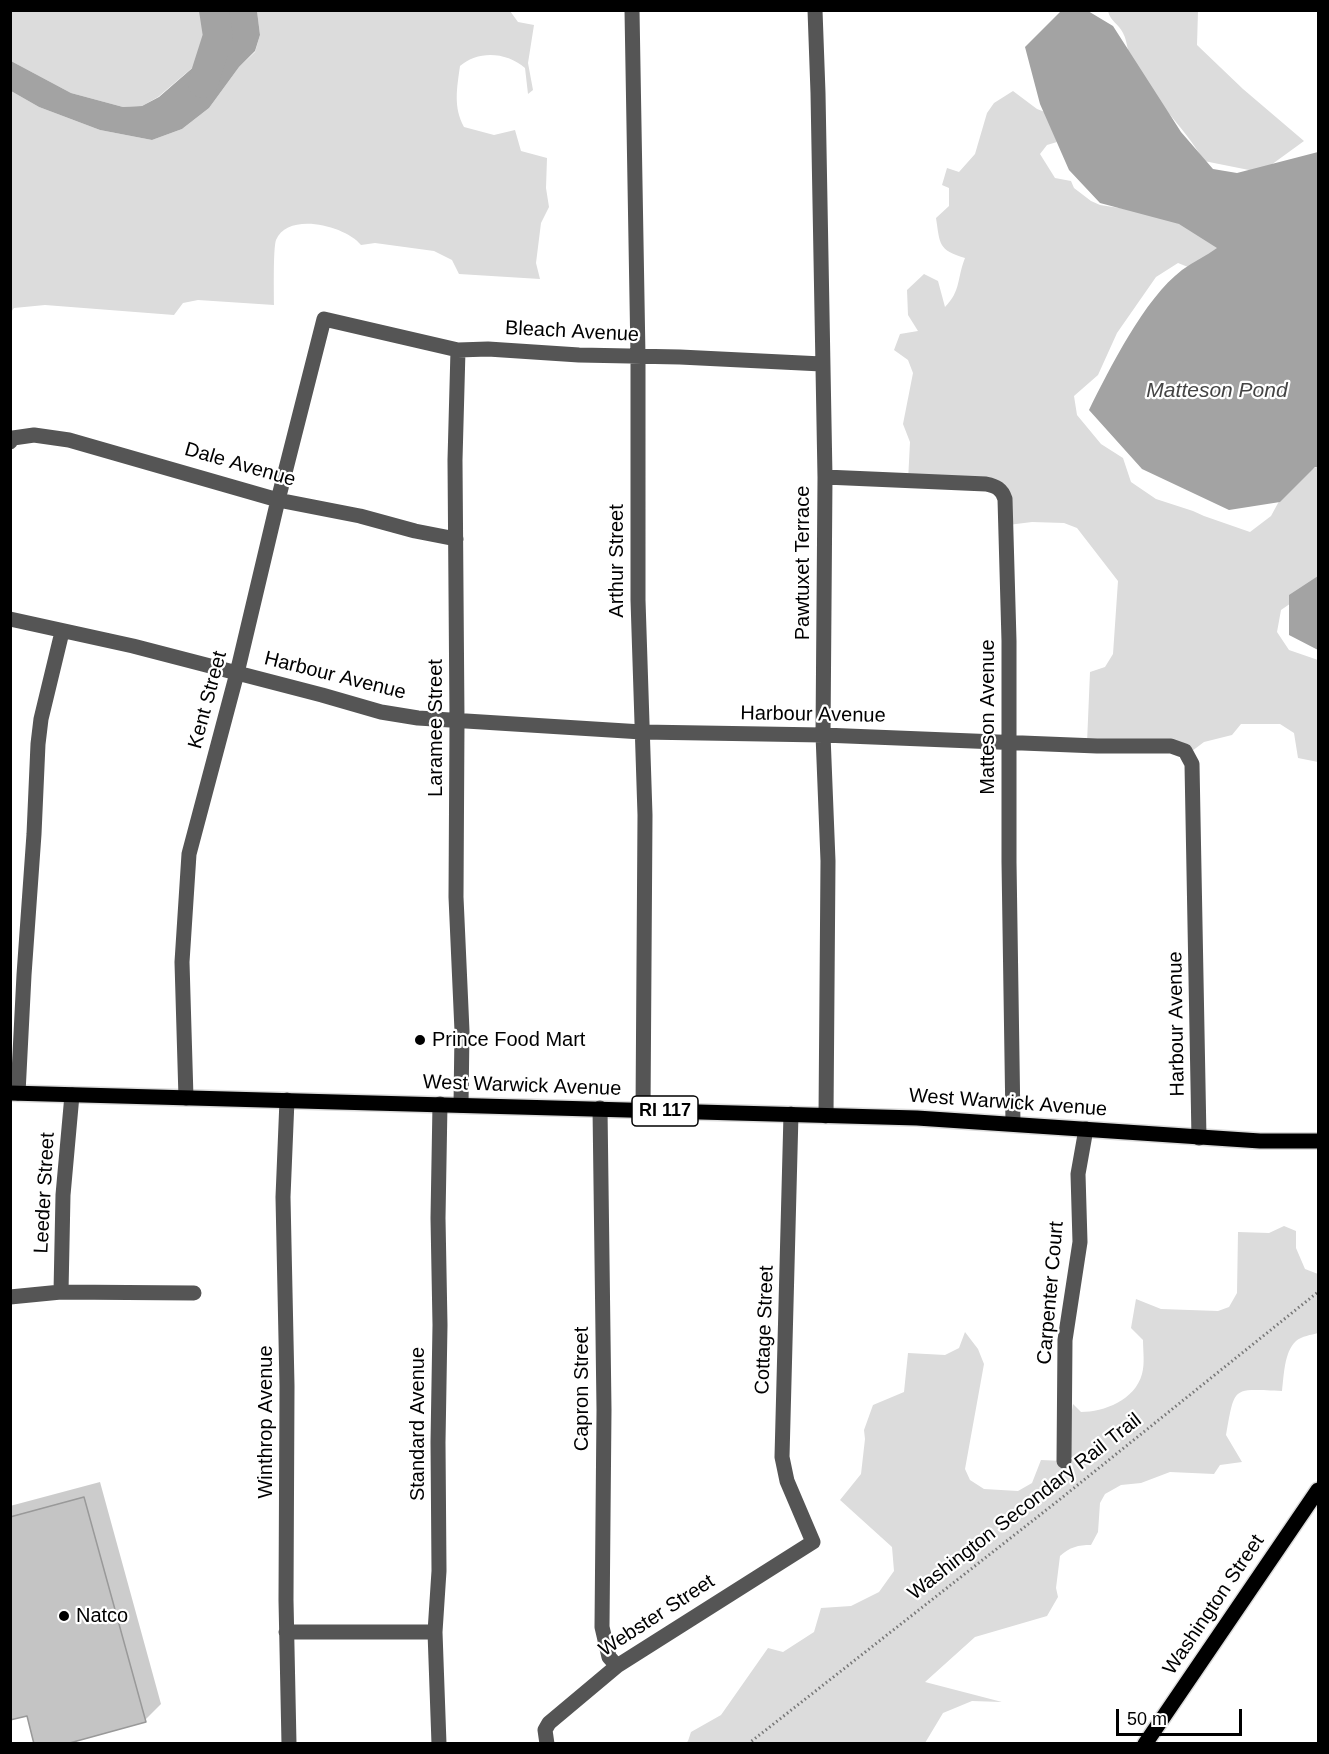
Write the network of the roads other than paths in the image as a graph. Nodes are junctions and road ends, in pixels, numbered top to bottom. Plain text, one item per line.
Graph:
1 (632, 10) edge
2 (815, 10) edge
3 (324, 319) joint
4 (458, 350) junction
5 (638, 357) junction
6 (822, 364) junction
7 (12, 440) edge
8 (825, 477) junction
9 (278, 500) junction
10 (456, 539) junction
11 (10, 619) edge
12 (62, 632) junction
13 (237, 673) junction
14 (457, 722) junction
15 (642, 732) junction
16 (823, 735) junction
17 (1008, 742) junction
18 (14, 1093) edge
19 (72, 1095) junction
20 (186, 1098) junction
21 (286, 1100) junction
22 (440, 1104) junction
23 (460, 1105) junction
24 (600, 1108) junction
25 (643, 1111) junction
26 (791, 1114) junction
27 (826, 1116) junction
28 (1013, 1123) junction
29 (1086, 1129) junction
30 (1199, 1138) junction
31 (1318, 1141) edge
32 (61, 1292) junction
33 (194, 1293) dead end
34 (10, 1297) edge
35 (1064, 1461) dead end
36 (1318, 1490) edge
37 (813, 1542) joint
38 (286, 1632) junction
39 (435, 1632) junction
40 (616, 1666) junction
41 (289, 1743) edge
42 (439, 1743) edge
43 (547, 1743) edge
44 (1145, 1743) edge

1 - 5 street, Arthur Street
2 - 6 street, Pawtuxet Terrace
3 - 4 street, Bleach Avenue
3 - 9 street, Kent Street
4 - 5 street, Bleach Avenue
4 - 10 street, Laramee Street
5 - 6 street, Bleach Avenue
5 - 15 street, Arthur Street
6 - 8 street, Pawtuxet Terrace
7 - 9 street, Dale Avenue
8 - 16 street, Pawtuxet Terrace
8 - 17 street, Matteson Avenue
9 - 10 street, Dale Avenue
9 - 13 street, Kent Street
10 - 14 street, Laramee Street
11 - 12 street, Harbour Avenue
12 - 13 street, Harbour Avenue
12 - 18 street
13 - 14 street, Harbour Avenue
13 - 20 street, Kent Street
14 - 15 street, Harbour Avenue
14 - 23 street, Laramee Street
15 - 16 street, Harbour Avenue
15 - 25 street, Arthur Street
16 - 17 street, Harbour Avenue
16 - 27 street, Pawtuxet Terrace
17 - 28 street, Matteson Avenue
17 - 30 street, Harbour Avenue
18 - 19 main road, West Warwick Avenue / RI 117
19 - 20 main road, West Warwick Avenue / RI 117
19 - 32 street, Leeder Street
20 - 21 main road, West Warwick Avenue / RI 117
21 - 22 main road, West Warwick Avenue / RI 117
21 - 38 street, Winthrop Avenue
22 - 23 main road, West Warwick Avenue / RI 117
22 - 39 street, Standard Avenue
23 - 24 main road, West Warwick Avenue / RI 117
24 - 25 main road, West Warwick Avenue / RI 117
24 - 40 street, Capron Street
25 - 26 main road, West Warwick Avenue / RI 117
26 - 27 main road, West Warwick Avenue / RI 117
26 - 37 street, Cottage Street
27 - 28 main road, West Warwick Avenue / RI 117
28 - 29 main road, West Warwick Avenue / RI 117
29 - 30 main road, West Warwick Avenue / RI 117
29 - 35 street, Carpenter Court
30 - 31 main road, West Warwick Avenue / RI 117
32 - 33 street
32 - 34 street
36 - 44 main road, Washington Street
37 - 40 street, Webster Street
38 - 39 street
38 - 41 street, Winthrop Avenue
39 - 42 street, Standard Avenue
40 - 43 street, Webster Street

